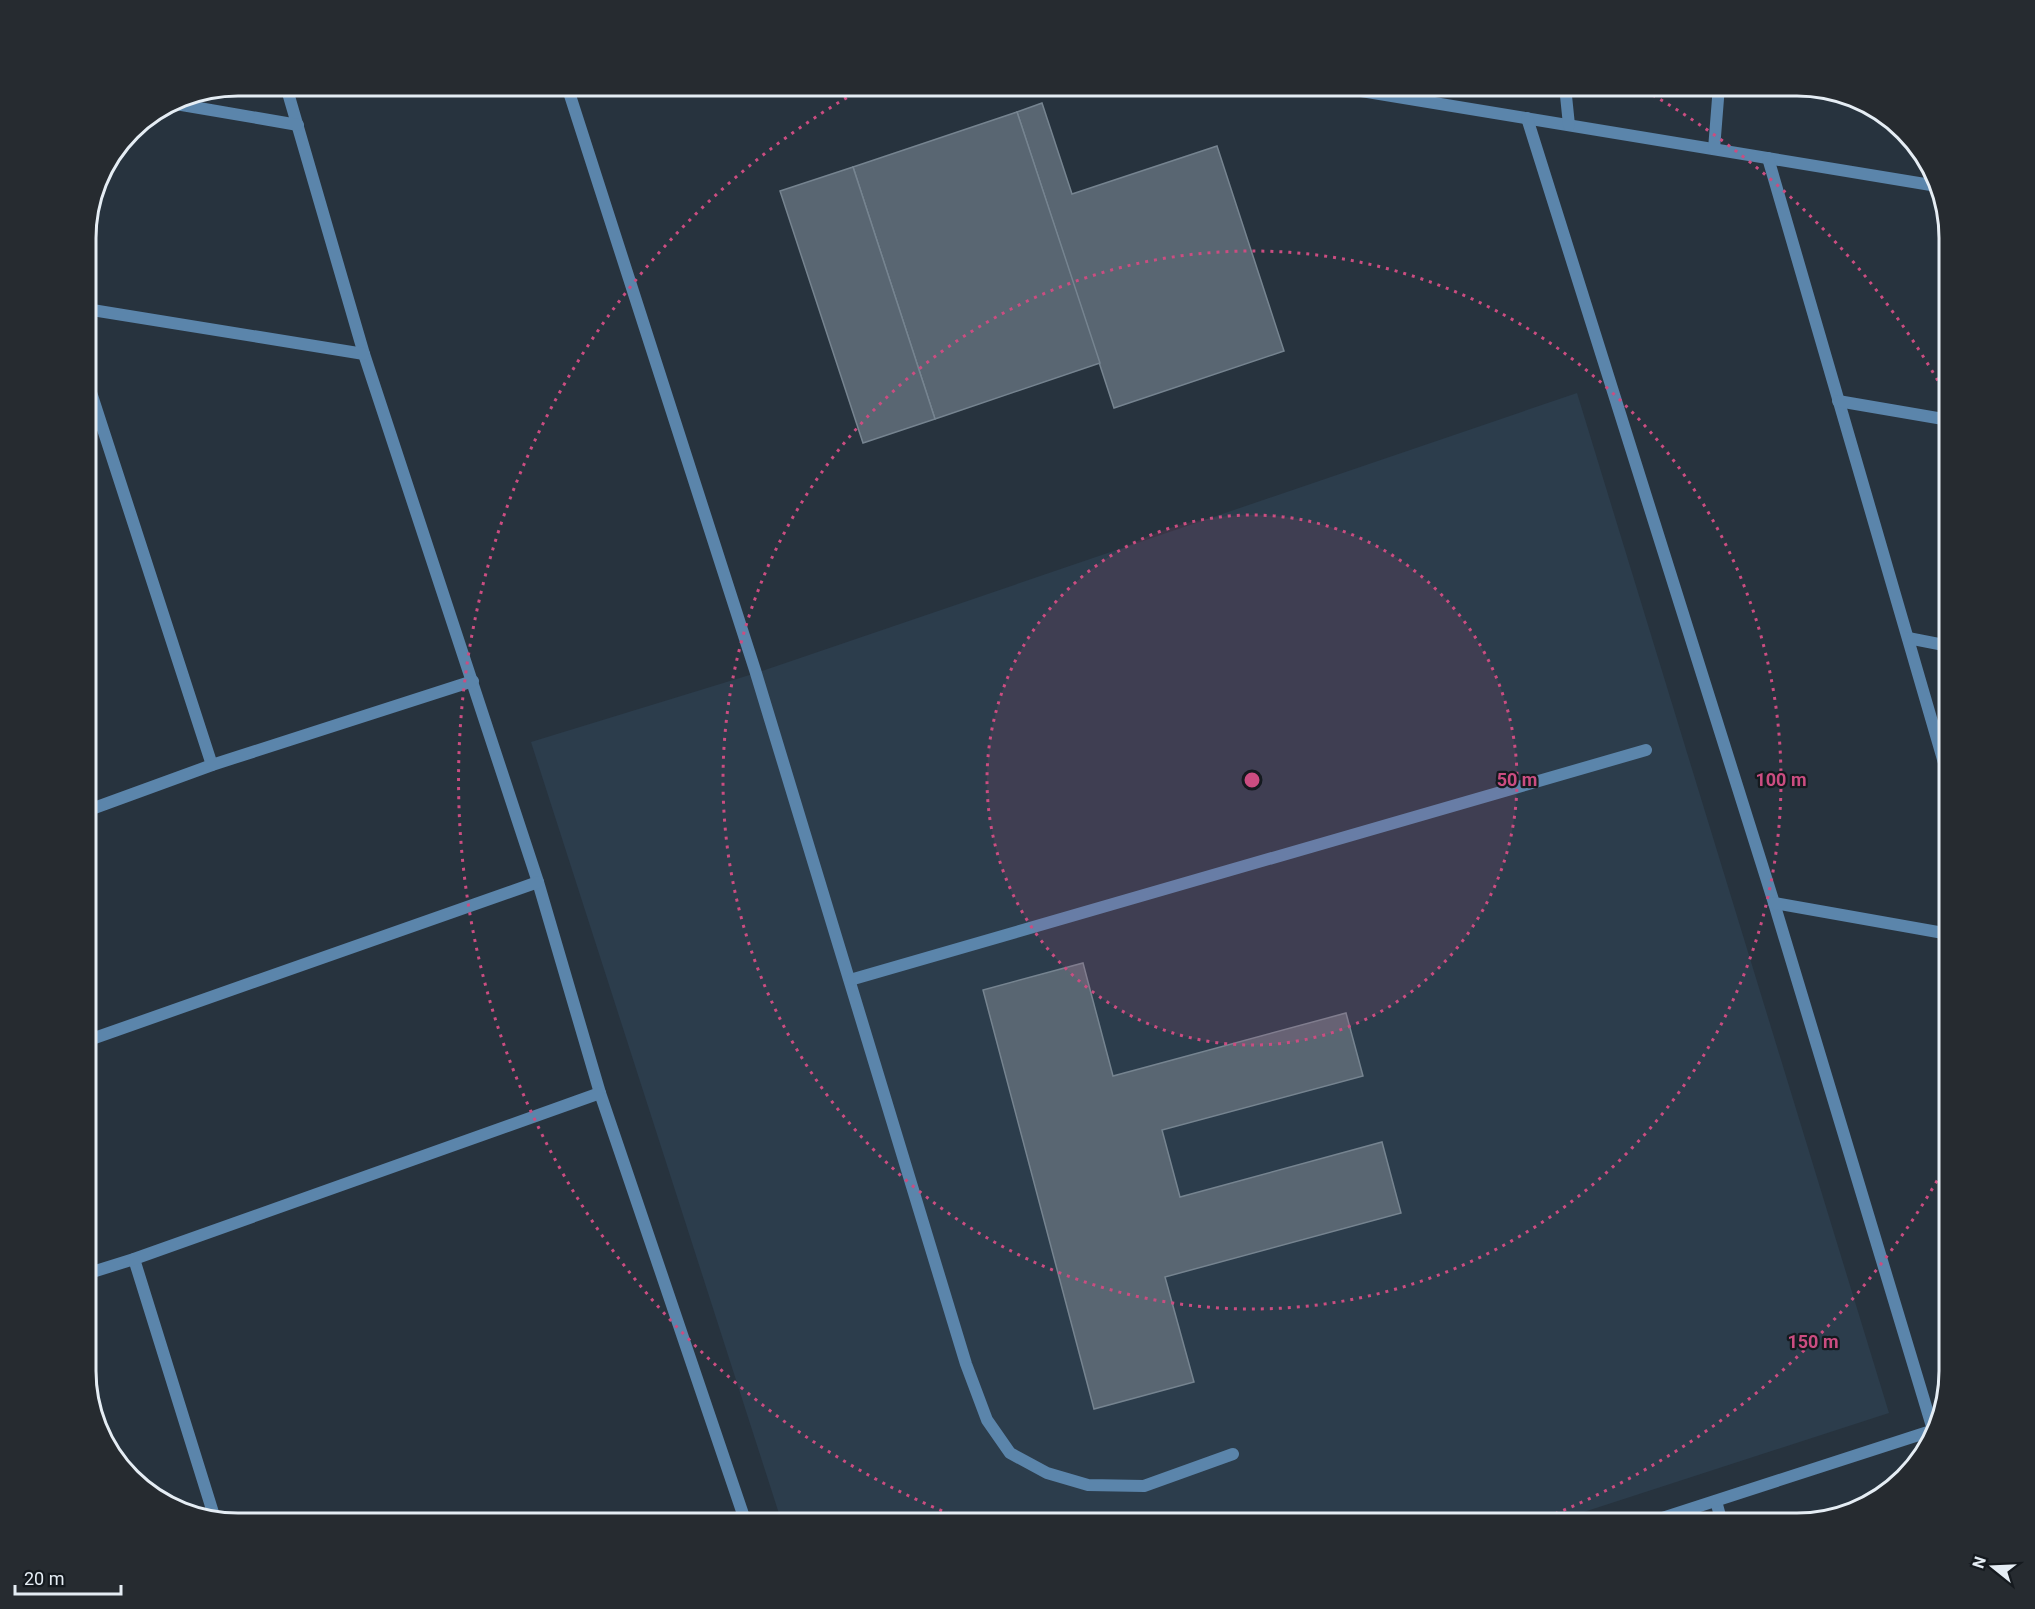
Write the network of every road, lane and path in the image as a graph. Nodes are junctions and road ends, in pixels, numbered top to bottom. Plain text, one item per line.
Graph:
1 (289, 96) edge
2 (570, 96) edge
3 (1406, 96) edge
4 (1566, 96) edge
5 (1718, 96) edge
6 (187, 106) edge
7 (1527, 118) junction
8 (298, 125) junction
9 (1569, 125) junction
10 (1714, 149) junction
11 (1768, 158) junction
12 (1928, 184) edge
13 (96, 311) edge
14 (364, 354) junction
15 (1838, 401) junction
16 (96, 408) edge
17 (1939, 418) edge
18 (1908, 638) junction
19 (1939, 644) edge
20 (473, 681) junction
21 (1939, 743) edge
22 (1646, 750) dead end
23 (212, 765) junction
24 (96, 807) edge
25 (538, 882) junction
26 (1774, 903) junction
27 (1939, 932) edge
28 (850, 980) junction
29 (96, 1037) edge
30 (600, 1093) junction
31 (134, 1259) junction
32 (96, 1271) edge
33 (1930, 1419) edge
34 (1924, 1434) edge
35 (1233, 1454) dead end
36 (1716, 1501) junction
37 (212, 1511) edge
38 (742, 1513) edge
39 (1680, 1513) edge
40 (1719, 1513) edge

1 - 8 street
2 - 28 street
3 - 7 street
4 - 9 street
5 - 10 street
6 - 8 street
7 - 9 street
7 - 26 street
8 - 14 street
9 - 10 street
10 - 11 street
11 - 12 street
11 - 15 street
13 - 14 street
14 - 20 street
15 - 17 street
15 - 18 street
16 - 23 street
18 - 19 street
18 - 21 street
20 - 23 street
20 - 25 street
22 - 28 street
23 - 24 street
25 - 29 street
25 - 30 street
26 - 27 street
26 - 33 street
28 - 35 street
30 - 31 street
30 - 38 street
31 - 32 street
31 - 37 street
34 - 36 street
36 - 39 street
36 - 40 street

